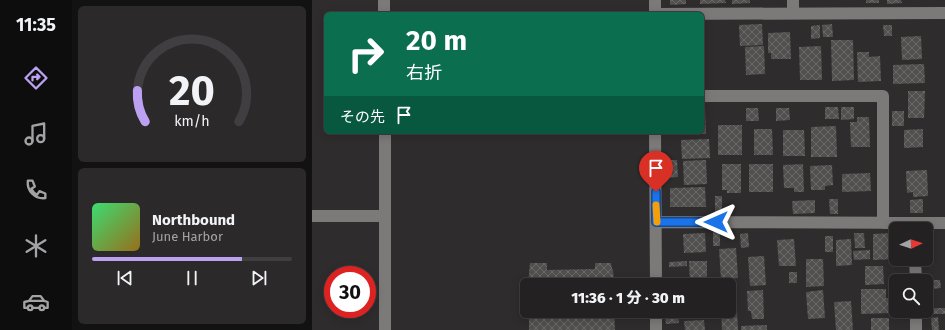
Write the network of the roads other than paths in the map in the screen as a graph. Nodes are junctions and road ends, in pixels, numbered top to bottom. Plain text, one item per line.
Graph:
1 (384, 0) edge
2 (654, 0) edge
3 (793, 0) edge
4 (384, 12) edge
5 (655, 12) edge
6 (793, 13) junction
7 (945, 13) edge
8 (704, 14) edge
9 (704, 96) edge
10 (385, 134) edge
11 (655, 134) edge
12 (312, 216) edge
13 (385, 216) junction
14 (656, 222) junction
15 (883, 223) junction
16 (945, 223) edge
17 (889, 224) edge
18 (933, 224) edge
19 (656, 278) edge
20 (656, 318) edge
21 (916, 318) edge
22 (385, 330) edge
23 (656, 330) edge
24 (916, 330) edge

1 - 4 street
2 - 5 street
3 - 6 street
6 - 7 street
6 - 8 street
9 - 15 street
10 - 13 street
11 - 14 street
12 - 13 street
13 - 22 street
14 - 15 street
14 - 19 street
15 - 17 street
16 - 18 street
20 - 23 street
21 - 24 street

